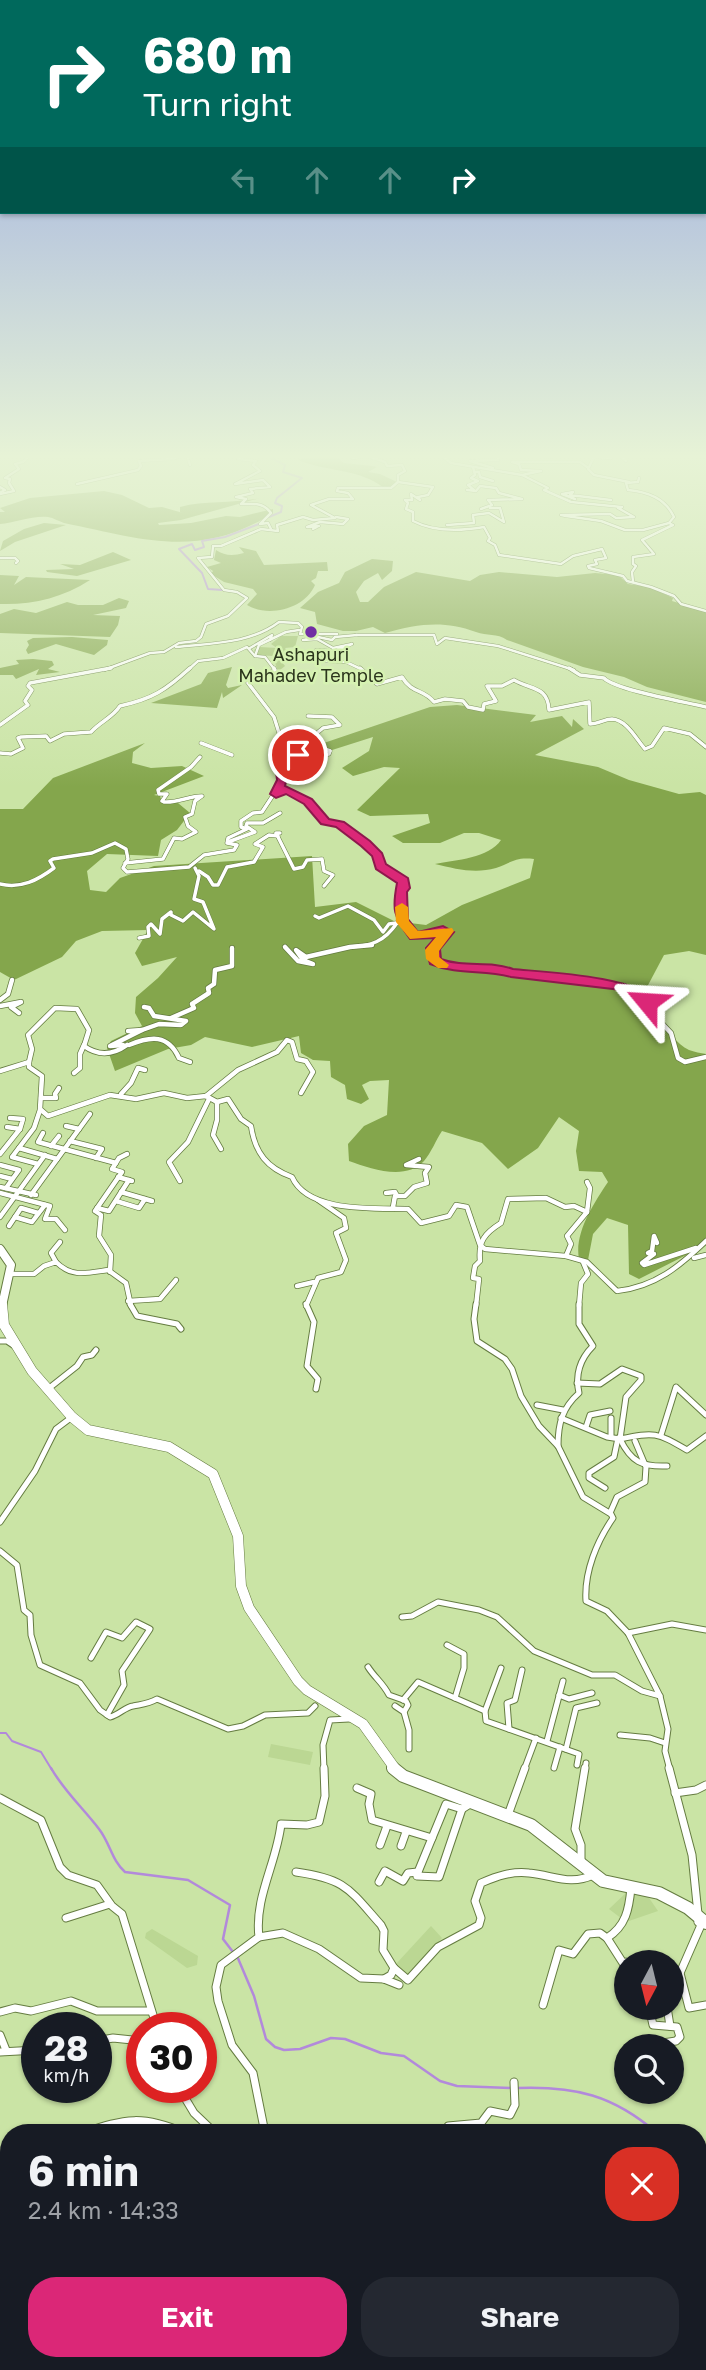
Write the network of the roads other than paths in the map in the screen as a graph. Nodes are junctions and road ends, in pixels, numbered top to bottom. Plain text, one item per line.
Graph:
1 (204, 566) edge
2 (592, 566) edge
3 (636, 566) edge
4 (638, 584) junction
5 (706, 611) edge
6 (302, 627) junction
7 (357, 635) junction
8 (271, 640) junction
9 (250, 648) junction
10 (164, 652) junction
11 (255, 656) junction
12 (706, 707) edge
13 (308, 716) dead end
14 (0, 725) edge
15 (201, 743) dead end
16 (706, 747) edge
17 (292, 753) dead end
18 (0, 754) edge
19 (232, 755) dead end
20 (300, 756) junction
21 (200, 757) dead end
22 (320, 761) dead end
23 (282, 771) junction
24 (276, 794) junction
25 (280, 813) dead end
26 (227, 843) junction
27 (124, 863) junction
28 (189, 867) junction
29 (195, 868) junction
30 (0, 884) edge
31 (324, 886) dead end
32 (315, 916) dead end
33 (400, 922) junction
34 (139, 938) dead end
35 (232, 947) dead end
36 (285, 947) dead end
37 (12, 980) dead end
38 (0, 1003) edge
39 (144, 1007) dead end
40 (19, 1013) dead end
41 (172, 1018) junction
42 (142, 1030) junction
43 (128, 1031) dead end
44 (85, 1044) junction
45 (129, 1045) junction
46 (706, 1057) edge
47 (29, 1062) junction
48 (190, 1062) dead end
49 (145, 1070) dead end
50 (0, 1071) edge
51 (74, 1073) dead end
52 (60, 1088) dead end
53 (301, 1093) dead end
54 (121, 1094) junction
55 (207, 1097) junction
56 (41, 1098) junction
57 (217, 1102) junction
58 (40, 1109) junction
59 (90, 1114) dead end
60 (48, 1116) junction
61 (10, 1118) dead end
62 (36, 1119) junction
63 (66, 1126) dead end
64 (7, 1127) dead end
65 (19, 1129) junction
66 (79, 1129) junction
67 (43, 1133) dead end
68 (59, 1136) dead end
69 (70, 1141) junction
70 (51, 1146) junction
71 (19, 1148) junction
72 (63, 1149) junction
73 (221, 1149) dead end
74 (0, 1154) edge
75 (127, 1154) dead end
76 (45, 1155) junction
77 (96, 1158) junction
78 (57, 1159) junction
79 (419, 1159) dead end
80 (116, 1163) junction
81 (38, 1164) junction
82 (0, 1165) edge
83 (0, 1176) edge
84 (118, 1177) junction
85 (12, 1179) junction
86 (180, 1181) dead end
87 (587, 1182) dead end
88 (2, 1192) edge
89 (121, 1192) junction
90 (386, 1193) dead end
91 (17, 1194) junction
92 (397, 1196) junction
93 (316, 1198) junction
94 (145, 1199) junction
95 (116, 1201) junction
96 (152, 1201) dead end
97 (44, 1205) junction
98 (393, 1207) junction
99 (97, 1208) junction
100 (587, 1212) junction
101 (38, 1213) junction
102 (0, 1217) edge
103 (15, 1217) junction
104 (9, 1226) dead end
105 (65, 1230) dead end
106 (706, 1241) edge
107 (60, 1242) dead end
108 (657, 1243) dead end
109 (481, 1247) junction
110 (697, 1248) junction
111 (0, 1249) edge
112 (706, 1255) edge
113 (566, 1256) junction
114 (690, 1258) junction
115 (57, 1262) junction
116 (583, 1262) junction
117 (110, 1272) junction
118 (9, 1275) junction
119 (176, 1280) dead end
120 (315, 1282) junction
121 (297, 1286) dead end
122 (128, 1301) junction
123 (1, 1307) edge
124 (181, 1329) dead end
125 (0, 1341) edge
126 (17, 1348) junction
127 (96, 1350) dead end
128 (577, 1383) junction
129 (316, 1388) dead end
130 (47, 1390) junction
131 (537, 1405) dead end
132 (563, 1410) junction
133 (610, 1411) dead end
134 (706, 1415) edge
135 (72, 1417) junction
136 (561, 1418) junction
137 (611, 1418) dead end
138 (586, 1427) junction
139 (661, 1434) junction
140 (706, 1436) edge
141 (616, 1438) junction
142 (635, 1441) dead end
143 (558, 1446) junction
144 (667, 1466) dead end
145 (646, 1467) junction
146 (605, 1488) dead end
147 (610, 1513) junction
148 (0, 1522) edge
149 (0, 1551) edge
150 (402, 1617) dead end
151 (706, 1630) edge
152 (628, 1633) junction
153 (447, 1645) dead end
154 (91, 1658) dead end
155 (368, 1667) dead end
156 (500, 1668) dead end
157 (522, 1670) dead end
158 (563, 1681) dead end
159 (593, 1693) dead end
160 (559, 1695) junction
161 (660, 1696) junction
162 (455, 1698) junction
163 (403, 1700) junction
164 (597, 1703) dead end
165 (315, 1706) dead end
166 (395, 1706) dead end
167 (485, 1711) junction
168 (404, 1712) junction
169 (107, 1715) junction
170 (357, 1719) junction
171 (509, 1729) junction
172 (620, 1735) dead end
173 (536, 1738) junction
174 (547, 1741) junction
175 (665, 1743) junction
176 (563, 1748) junction
177 (410, 1749) dead end
178 (586, 1763) dead end
179 (577, 1765) dead end
180 (554, 1768) dead end
181 (706, 1785) edge
182 (357, 1788) dead end
183 (675, 1793) junction
184 (0, 1798) edge
185 (474, 1803) junction
186 (462, 1809) junction
187 (508, 1815) junction
188 (387, 1826) junction
189 (406, 1832) junction
190 (432, 1838) junction
191 (380, 1845) dead end
192 (401, 1846) dead end
193 (580, 1864) junction
194 (296, 1872) dead end
195 (418, 1872) junction
196 (594, 1875) junction
197 (379, 1882) dead end
198 (631, 1888) junction
199 (110, 1904) junction
200 (699, 1916) edge
201 (66, 1918) dead end
202 (259, 1937) junction
203 (607, 1938) junction
204 (614, 1952) edge
205 (684, 1963) edge
206 (394, 1968) junction
207 (384, 1979) junction
208 (399, 1985) dead end
209 (684, 1996) edge
210 (543, 2005) dead end
211 (706, 2006) edge
212 (151, 2011) joint
213 (0, 2012) edge
214 (652, 2020) edge
215 (669, 2020) edge
216 (670, 2026) junction
217 (679, 2034) edge
218 (0, 2035) edge
219 (21, 2050) edge
220 (3, 2051) edge
221 (514, 2082) dead end
222 (188, 2103) edge
223 (108, 2124) edge
224 (165, 2124) edge
225 (205, 2124) edge
226 (263, 2124) edge
227 (470, 2124) edge

1 - 10 street
2 - 4 street
3 - 4 street
4 - 5 street
6 - 7 street
6 - 8 street
6 - 10 street
7 - 12 street
7 - 16 street
8 - 9 street
8 - 11 street
9 - 11 street
9 - 18 street
10 - 14 street
11 - 23 street
13 - 20 street
15 - 19 street
17 - 20 street
20 - 22 street
20 - 23 street
21 - 27 street
23 - 24 street
24 - 26 street
24 - 33 street
25 - 26 street
26 - 28 street
27 - 28 street
27 - 30 street
28 - 29 street
29 - 31 street
29 - 34 street
32 - 33 street
33 - 36 street
33 - 46 street
35 - 41 street
37 - 38 street
38 - 40 street
39 - 41 street
41 - 42 street
42 - 43 street
42 - 45 street
44 - 45 street
44 - 47 street
44 - 51 street
45 - 48 street
47 - 50 street
47 - 56 street
49 - 54 street
52 - 56 street
53 - 55 street
54 - 55 street
54 - 60 street
55 - 57 street
55 - 86 street
56 - 58 street
57 - 73 street
57 - 93 street
58 - 60 street
58 - 62 street
59 - 66 street
60 - 62 street
61 - 65 street
62 - 71 street
63 - 66 street
64 - 65 street
65 - 74 street
66 - 69 street
67 - 70 street
68 - 70 street
69 - 72 street
69 - 77 street
70 - 72 street
71 - 76 street
71 - 81 street
72 - 77 street
72 - 78 street
75 - 80 street
76 - 78 street
76 - 81 street
77 - 80 street
78 - 91 street
79 - 92 street
80 - 84 street
81 - 91 street
82 - 85 street
83 - 85 street
84 - 89 street
84 - 99 street
85 - 88 street
87 - 100 street
88 - 91 street
89 - 94 street
89 - 95 street
90 - 92 street
91 - 97 street
91 - 102 street
92 - 98 street
93 - 98 street
93 - 120 street
94 - 95 street
94 - 96 street
95 - 99 street
97 - 101 street
97 - 105 street
98 - 109 street
99 - 117 street
100 - 109 street
100 - 113 street
101 - 103 street
101 - 103 street
103 - 104 street
106 - 110 street
107 - 115 street
108 - 110 street
109 - 113 street
109 - 143 street
110 - 114 street
111 - 118 highway
112 - 114 street
113 - 116 street
114 - 116 street
115 - 117 street
115 - 118 street
116 - 128 street
117 - 122 street
118 - 123 highway
119 - 122 street
120 - 121 street
120 - 129 street
122 - 124 street
123 - 126 highway
125 - 126 street
126 - 130 highway
127 - 130 street
128 - 132 street
128 - 141 street
130 - 135 highway
131 - 132 street
132 - 136 street
133 - 138 street
134 - 139 street
135 - 148 street
135 - 170 highway
136 - 138 street
136 - 143 street
137 - 141 street
138 - 141 street
139 - 140 street
139 - 141 street
141 - 145 street
141 - 146 street
142 - 145 street
143 - 147 street
144 - 145 street
145 - 147 street
147 - 152 street
149 - 169 street
150 - 161 street
151 - 152 street
152 - 161 street
153 - 162 street
154 - 169 street
155 - 163 street
156 - 167 street
157 - 171 street
158 - 160 street
159 - 160 street
160 - 174 street
161 - 175 street
162 - 163 street
162 - 167 street
163 - 168 street
164 - 176 street
165 - 169 street
166 - 168 street
167 - 171 street
168 - 177 street
170 - 185 highway
170 - 202 street
171 - 173 street
172 - 175 street
173 - 174 street
173 - 187 street
174 - 176 street
175 - 183 street
176 - 179 street
176 - 180 street
178 - 193 street
181 - 183 street
182 - 188 street
183 - 200 street
184 - 199 street
185 - 186 street
185 - 187 highway
186 - 190 street
186 - 195 street
187 - 193 highway
188 - 189 street
188 - 191 street
189 - 190 street
189 - 192 street
190 - 195 street
193 - 196 highway
194 - 206 street
195 - 197 street
196 - 198 highway
196 - 206 street
198 - 200 highway
198 - 203 street
199 - 201 street
199 - 212 street
200 - 205 street
202 - 207 street
202 - 226 street
203 - 204 street
203 - 210 street
206 - 207 street
207 - 208 street
209 - 211 street
212 - 213 street
214 - 216 street
215 - 216 street
216 - 217 street
218 - 220 street
219 - 220 street
221 - 227 street
222 - 225 street
223 - 224 street

